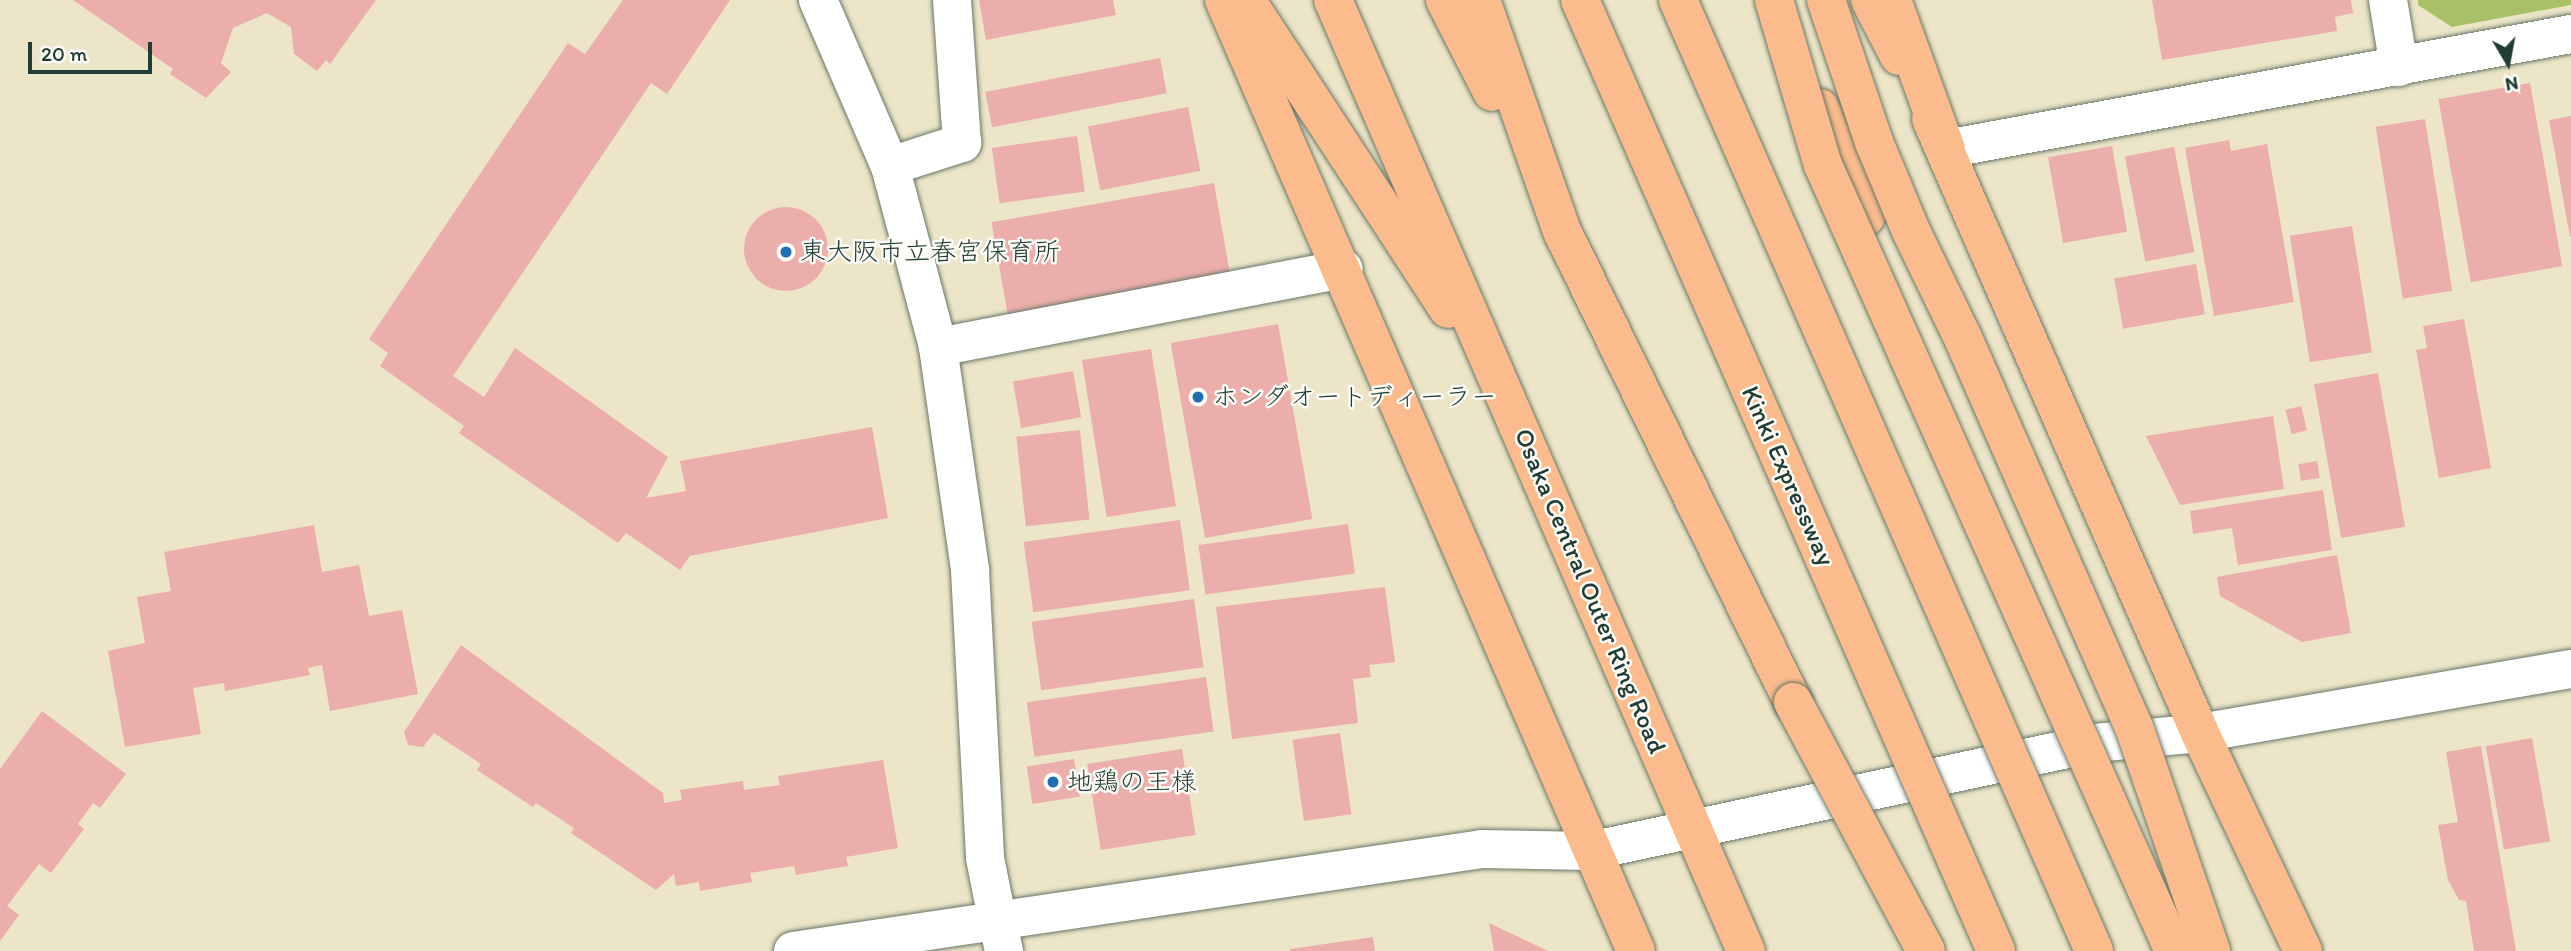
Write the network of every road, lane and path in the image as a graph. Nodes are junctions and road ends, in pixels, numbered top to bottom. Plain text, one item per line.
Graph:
1 (818, 0) edge
2 (952, 0) edge
3 (1224, 0) edge
4 (1246, 0) edge
5 (1333, 0) edge
6 (1445, 0) edge
7 (1481, 0) edge
8 (1580, 0) edge
9 (1678, 0) edge
10 (1774, 0) edge
11 (1826, 0) edge
12 (1870, 0) edge
13 (1892, 0) edge
14 (2388, 0) edge
15 (2571, 34) edge
16 (2399, 66) junction
17 (1946, 149) junction
18 (890, 166) junction
19 (1562, 231) junction
20 (1344, 269) junction
21 (938, 347) junction
22 (1488, 356) junction
23 (2571, 669) edge
24 (2200, 733) junction
25 (2095, 743) junction
26 (1693, 830) junction
27 (1590, 851) junction
28 (1001, 937) edge
29 (793, 951) edge
30 (1636, 951) edge
31 (1746, 951) edge
32 (1926, 951) edge
33 (1996, 951) edge
34 (2094, 951) edge
35 (2174, 951) edge
36 (2185, 951) edge
37 (2211, 951) edge
38 (2303, 951) edge

1 - 18 street
2 - 18 street
3 - 20 main road
4 - 22 main road
5 - 22 main road, Osaka Central Outer Ring Road
6 - 19 main road
7 - 19 main road
8 - 33 main road, Kinki Expressway, bridge
9 - 34 main road, bridge
10 - 25 main road
10 - 35 main road, bridge
11 - 37 main road, bridge
12 - 17 main road
13 - 17 main road
14 - 16 street
15 - 16 street
16 - 17 street
17 - 24 main road
18 - 21 street
19 - 32 main road, bridge
20 - 21 street
20 - 27 main road
21 - 28 street
22 - 26 main road, Osaka Central Outer Ring Road
23 - 24 street
24 - 25 street
24 - 38 main road
25 - 26 street
25 - 36 main road
26 - 27 street
26 - 31 main road, Osaka Central Outer Ring Road
27 - 28 street
27 - 30 main road
28 - 29 street

